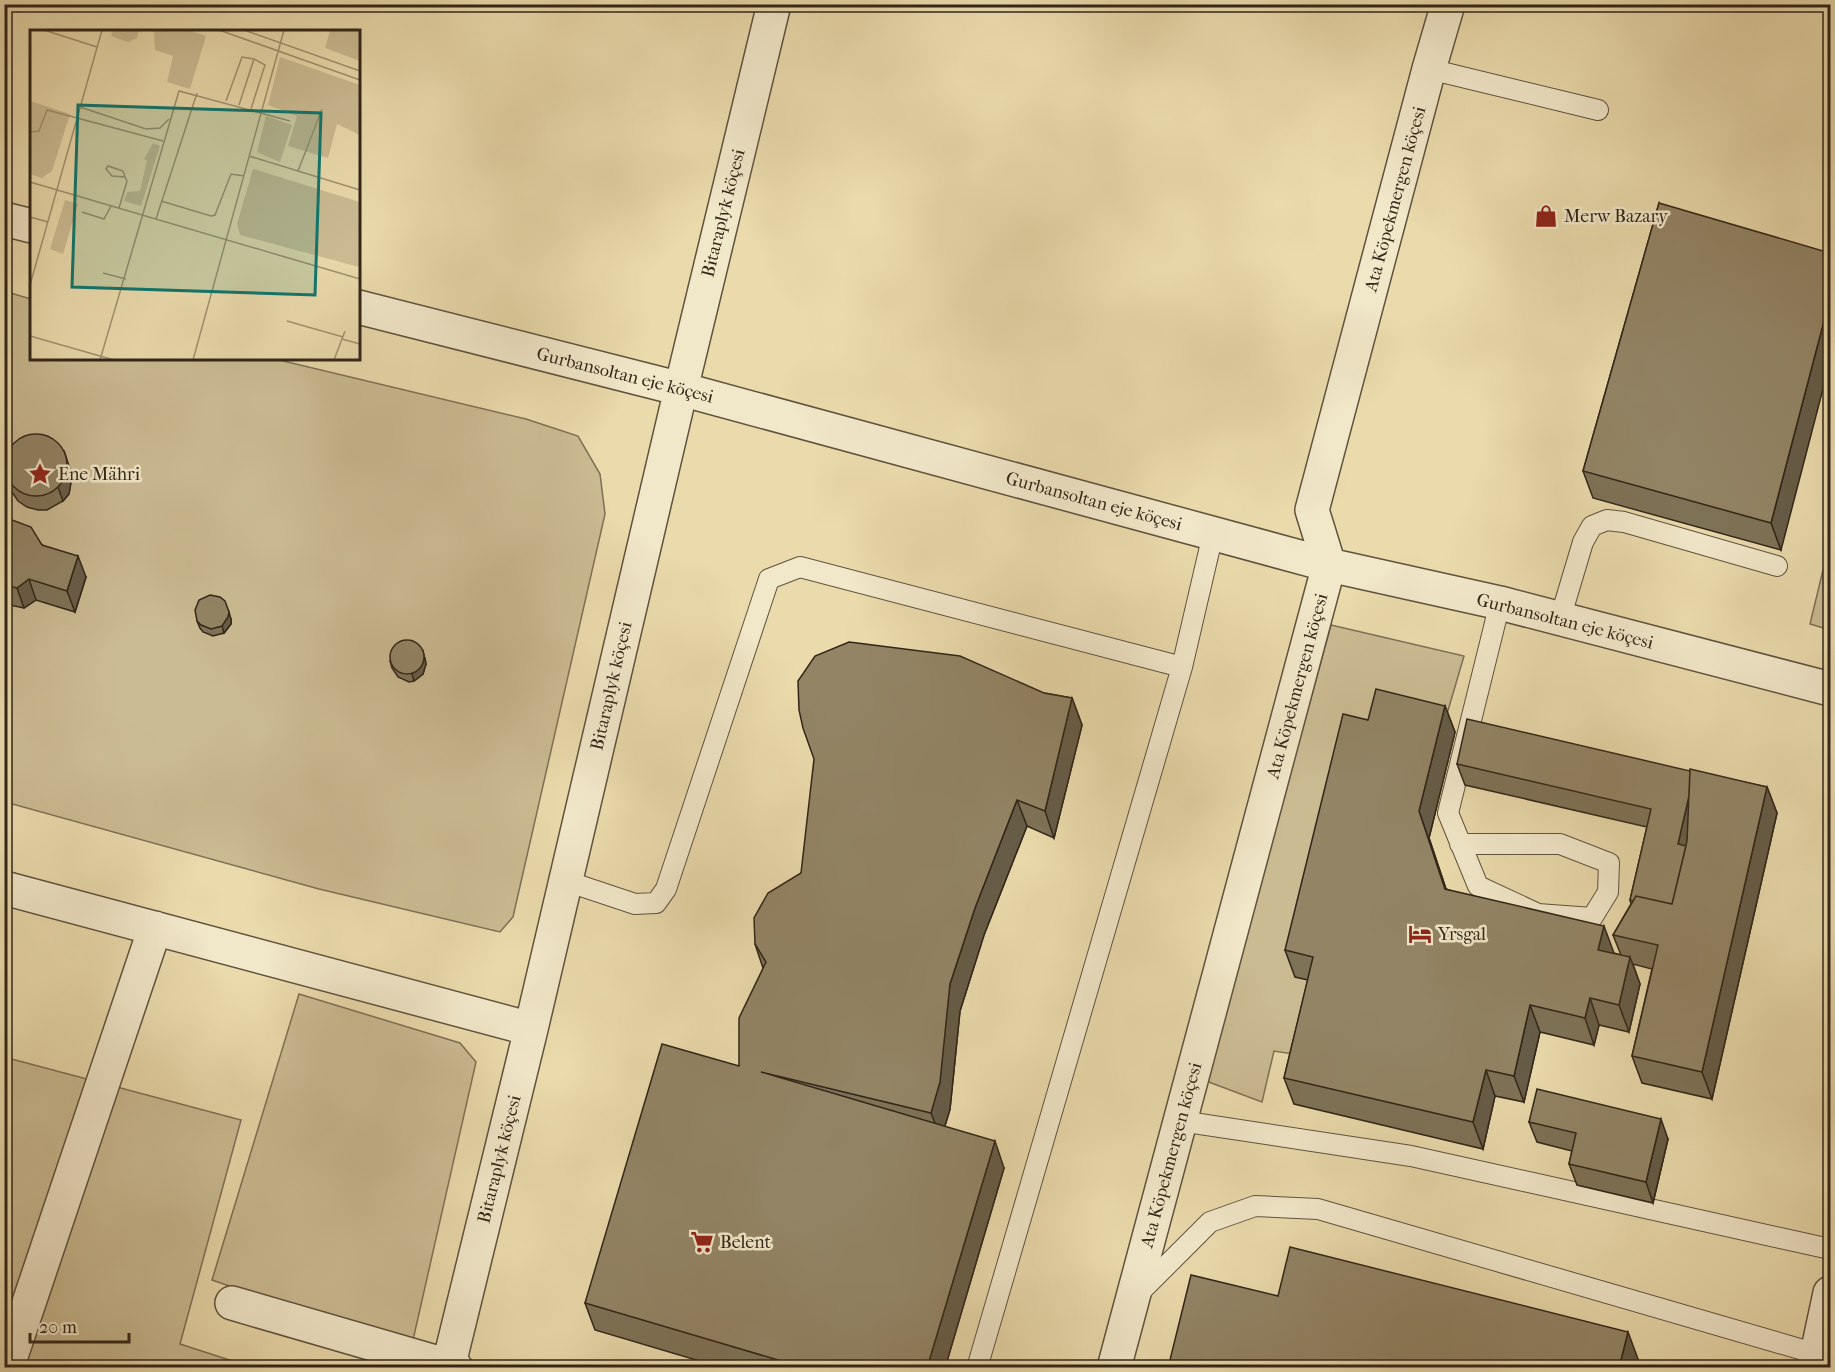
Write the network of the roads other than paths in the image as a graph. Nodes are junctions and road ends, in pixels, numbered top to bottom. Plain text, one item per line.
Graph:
1 (774, 4) edge
2 (1448, 4) edge
3 (1429, 69) junction
4 (1598, 110) dead end
5 (4, 219) edge
6 (30, 226) edge
7 (360, 308) edge
8 (681, 388) junction
9 (1213, 534) junction
10 (1329, 565) junction
11 (1777, 566) dead end
12 (1500, 603) junction
13 (1560, 619) junction
14 (1182, 667) junction
15 (1830, 689) edge
16 (1460, 844) junction
17 (566, 881) junction
18 (4, 888) edge
19 (155, 928) junction
20 (531, 1029) junction
21 (1180, 1120) junction
22 (1830, 1249) edge
23 (1830, 1293) edge
24 (1132, 1299) junction
25 (232, 1303) dead end
26 (1816, 1361) edge
27 (450, 1367) edge
28 (7, 1368) edge
29 (977, 1368) edge
30 (1114, 1368) edge

1 - 8 street, Bitaraplyk köçesi
2 - 3 street, Ata Köpekmergen köçesi
3 - 4 lane
3 - 10 street, Ata Köpekmergen köçesi
5 - 6 street
7 - 8 street, Gurbansoltan eje köçesi
8 - 9 street, Gurbansoltan eje köçesi
8 - 17 street, Bitaraplyk köçesi
9 - 10 street, Gurbansoltan eje köçesi
9 - 14 lane
10 - 12 street, Gurbansoltan eje köçesi
10 - 21 street, Ata Köpekmergen köçesi
11 - 13 lane
12 - 13 street, Gurbansoltan eje köçesi
12 - 16 lane
13 - 15 street, Gurbansoltan eje köçesi
14 - 17 lane
14 - 29 lane
16 - 16 lane
17 - 20 street, Bitaraplyk köçesi
18 - 19 street
19 - 20 street
19 - 28 street
20 - 27 street, Bitaraplyk köçesi
21 - 22 lane
21 - 24 street, Ata Köpekmergen köçesi
23 - 26 street
24 - 26 lane
24 - 30 street, Ata Köpekmergen köçesi
25 - 27 street

